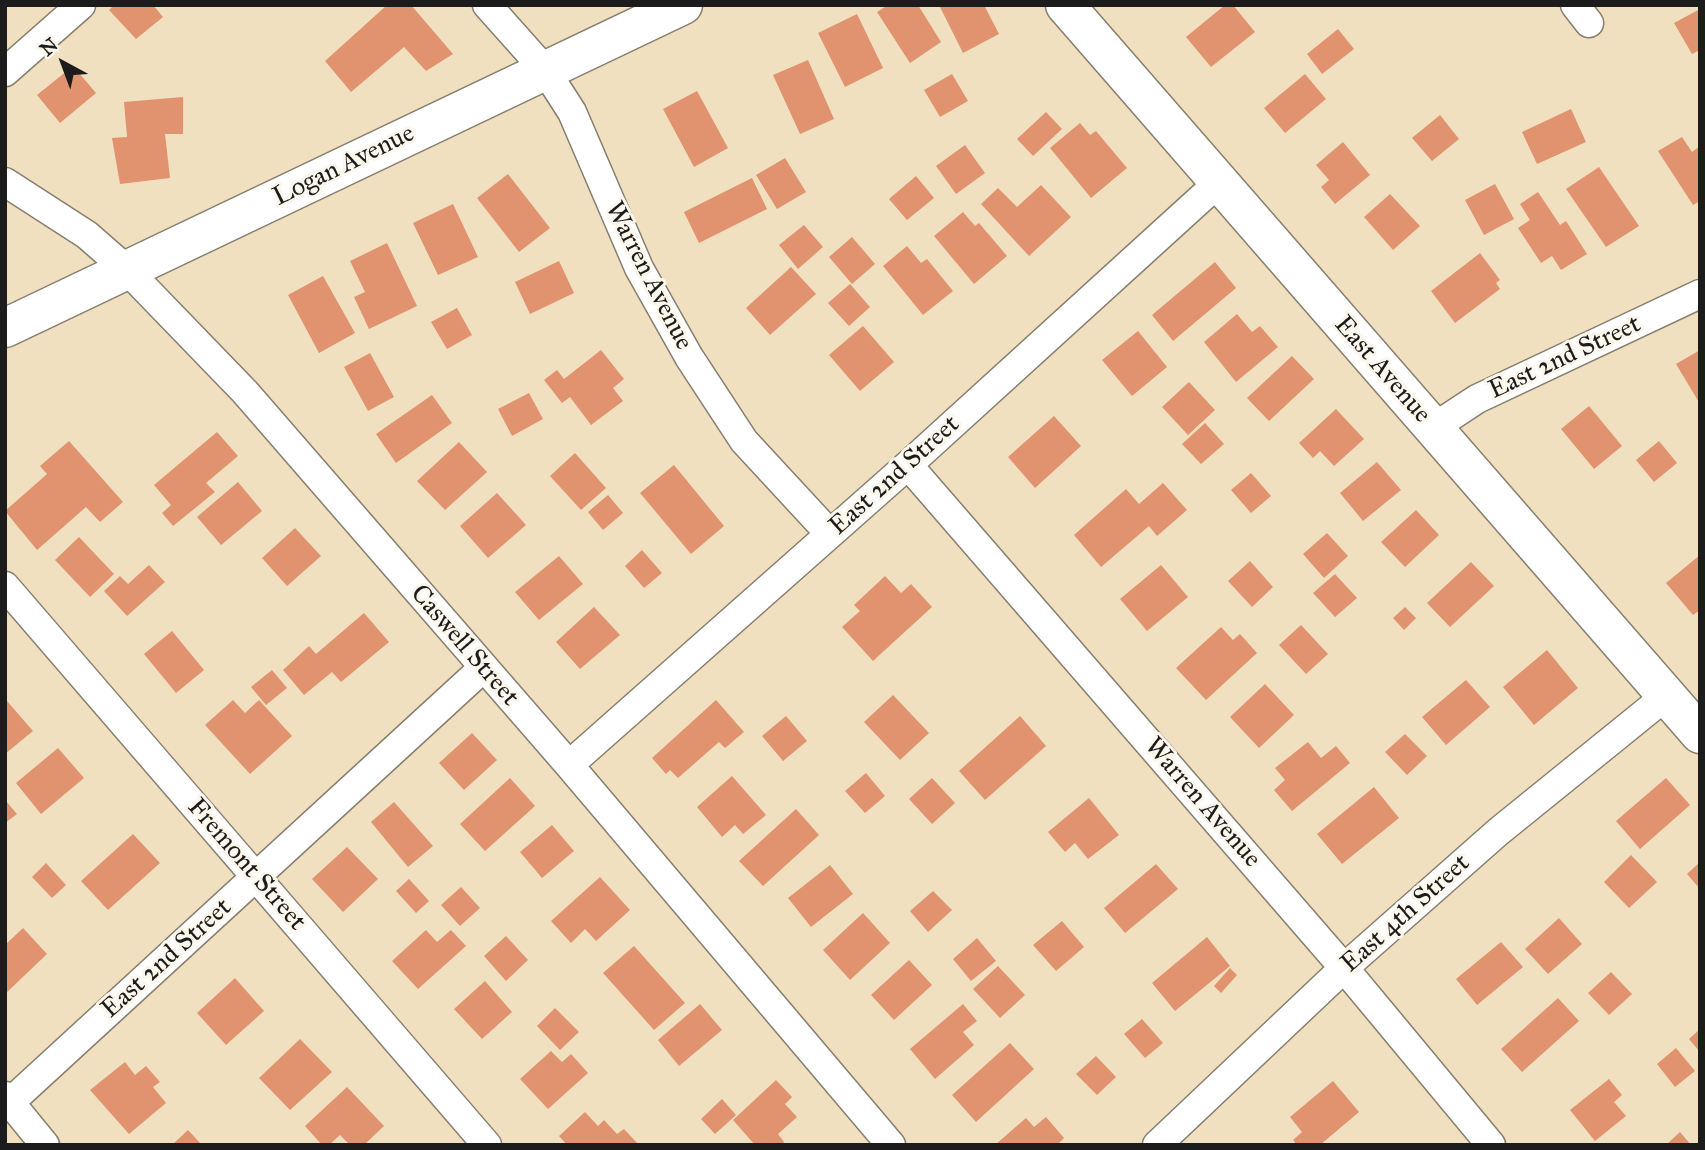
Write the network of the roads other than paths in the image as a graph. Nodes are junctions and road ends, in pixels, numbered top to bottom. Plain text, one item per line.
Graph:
1 (81, 5) edge
2 (487, 5) edge
3 (683, 5) edge
4 (1065, 5) edge
5 (545, 70) junction
6 (5, 72) edge
7 (5, 182) edge
8 (1218, 183) junction
9 (127, 270) junction
10 (1700, 294) edge
11 (5, 328) edge
12 (1433, 428) junction
13 (908, 465) junction
14 (830, 534) junction
15 (5, 586) edge
16 (482, 668) junction
17 (1666, 695) junction
18 (1700, 734) edge
19 (569, 765) junction
20 (257, 878) junction
21 (1344, 968) junction
22 (7, 1102) edge
23 (45, 1145) edge
24 (487, 1145) edge
25 (891, 1145) edge
26 (1157, 1145) edge
27 (1491, 1145) edge

1 - 6 street
2 - 5 street, Warren Avenue
3 - 5 street, Logan Avenue
4 - 8 street, East Avenue
5 - 9 street, Logan Avenue
5 - 14 street, Warren Avenue
7 - 9 street, Caswell Street
8 - 12 street, East Avenue
8 - 13 street, East 2nd Street
9 - 11 street, Logan Avenue
9 - 16 street, Caswell Street
10 - 12 street, East 2nd Street
12 - 17 street, East Avenue
13 - 14 street, East 2nd Street
13 - 21 street, Warren Avenue
14 - 19 street, East 2nd Street
15 - 20 street, Fremont Street
16 - 19 street, Caswell Street
16 - 20 street, East 2nd Street
17 - 18 street, East Avenue
17 - 21 street, East 4th Street
19 - 25 street, Caswell Street
20 - 22 street, East 2nd Street
20 - 24 street, Fremont Street
21 - 26 street, East 4th Street
21 - 27 street, Warren Avenue
22 - 23 street

